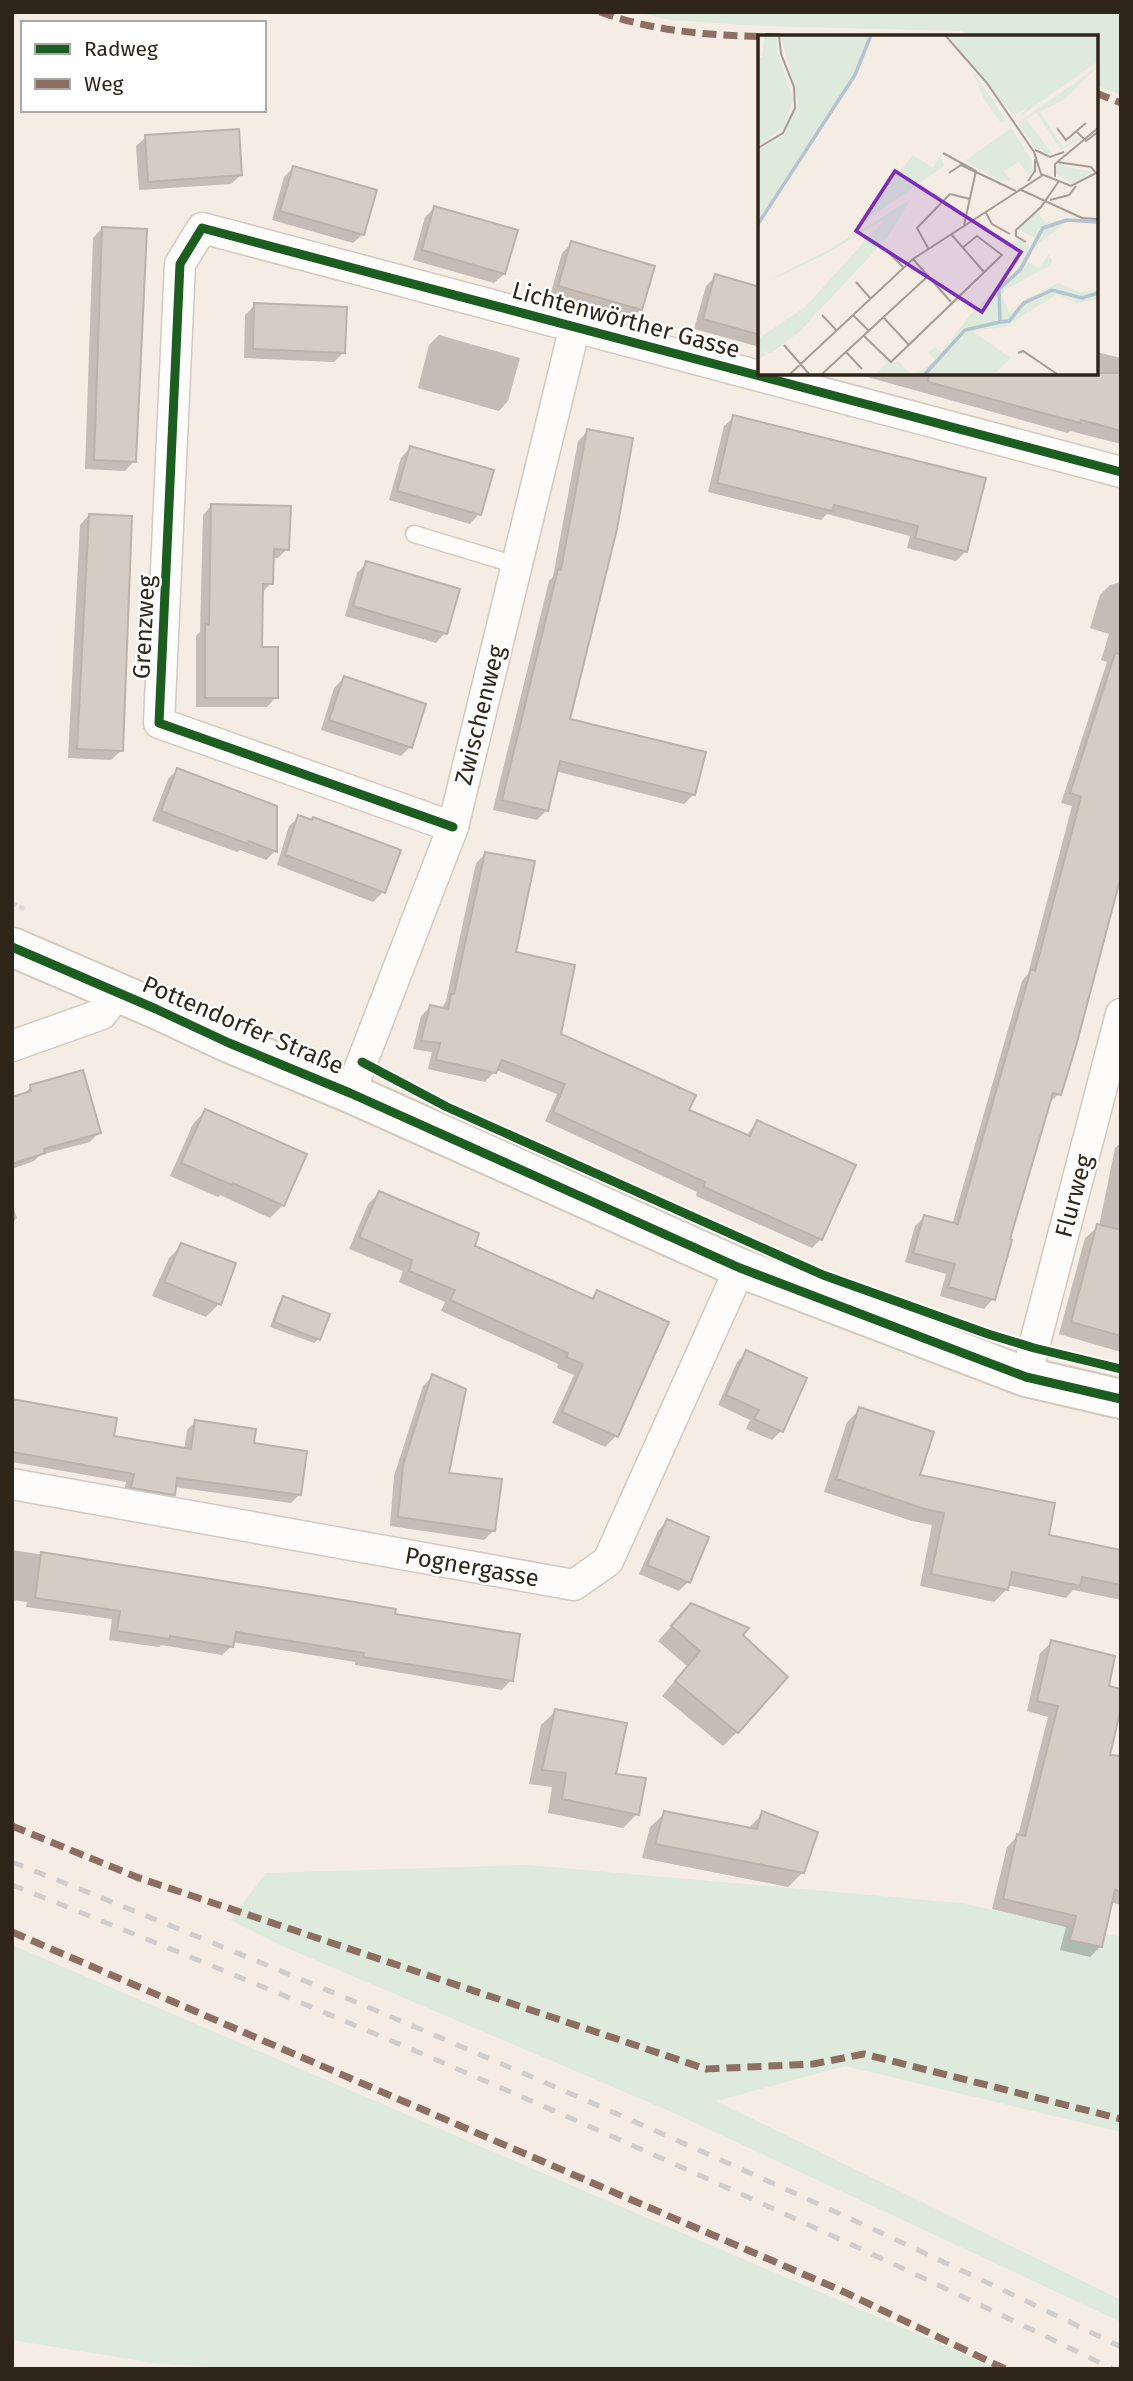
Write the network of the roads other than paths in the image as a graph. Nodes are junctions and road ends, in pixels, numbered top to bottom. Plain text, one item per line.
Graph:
1 (202, 228) joint
2 (575, 326) junction
3 (1121, 472) edge
4 (414, 534) dead end
5 (516, 565) junction
6 (453, 827) junction
7 (12, 947) edge
8 (118, 992) junction
9 (1120, 1020) edge
10 (12, 1046) edge
11 (350, 1093) junction
12 (740, 1268) junction
13 (1026, 1377) junction
14 (1121, 1399) edge
15 (12, 1484) edge

1 - 2 street, Lichtenwörther Gasse
1 - 6 street, Grenzweg
2 - 3 street, Lichtenwörther Gasse
2 - 5 street, Zwischenweg
4 - 5 lane
5 - 6 street, Zwischenweg
6 - 11 street, Zwischenweg
7 - 8 main road, Pottendorfer Straße
8 - 10 street
8 - 11 main road, Pottendorfer Straße
9 - 13 street, Flurweg
11 - 12 main road, Pottendorfer Straße
12 - 13 main road, Pottendorfer Straße
12 - 15 street, Pognergasse
13 - 14 main road, Pottendorfer Straße

